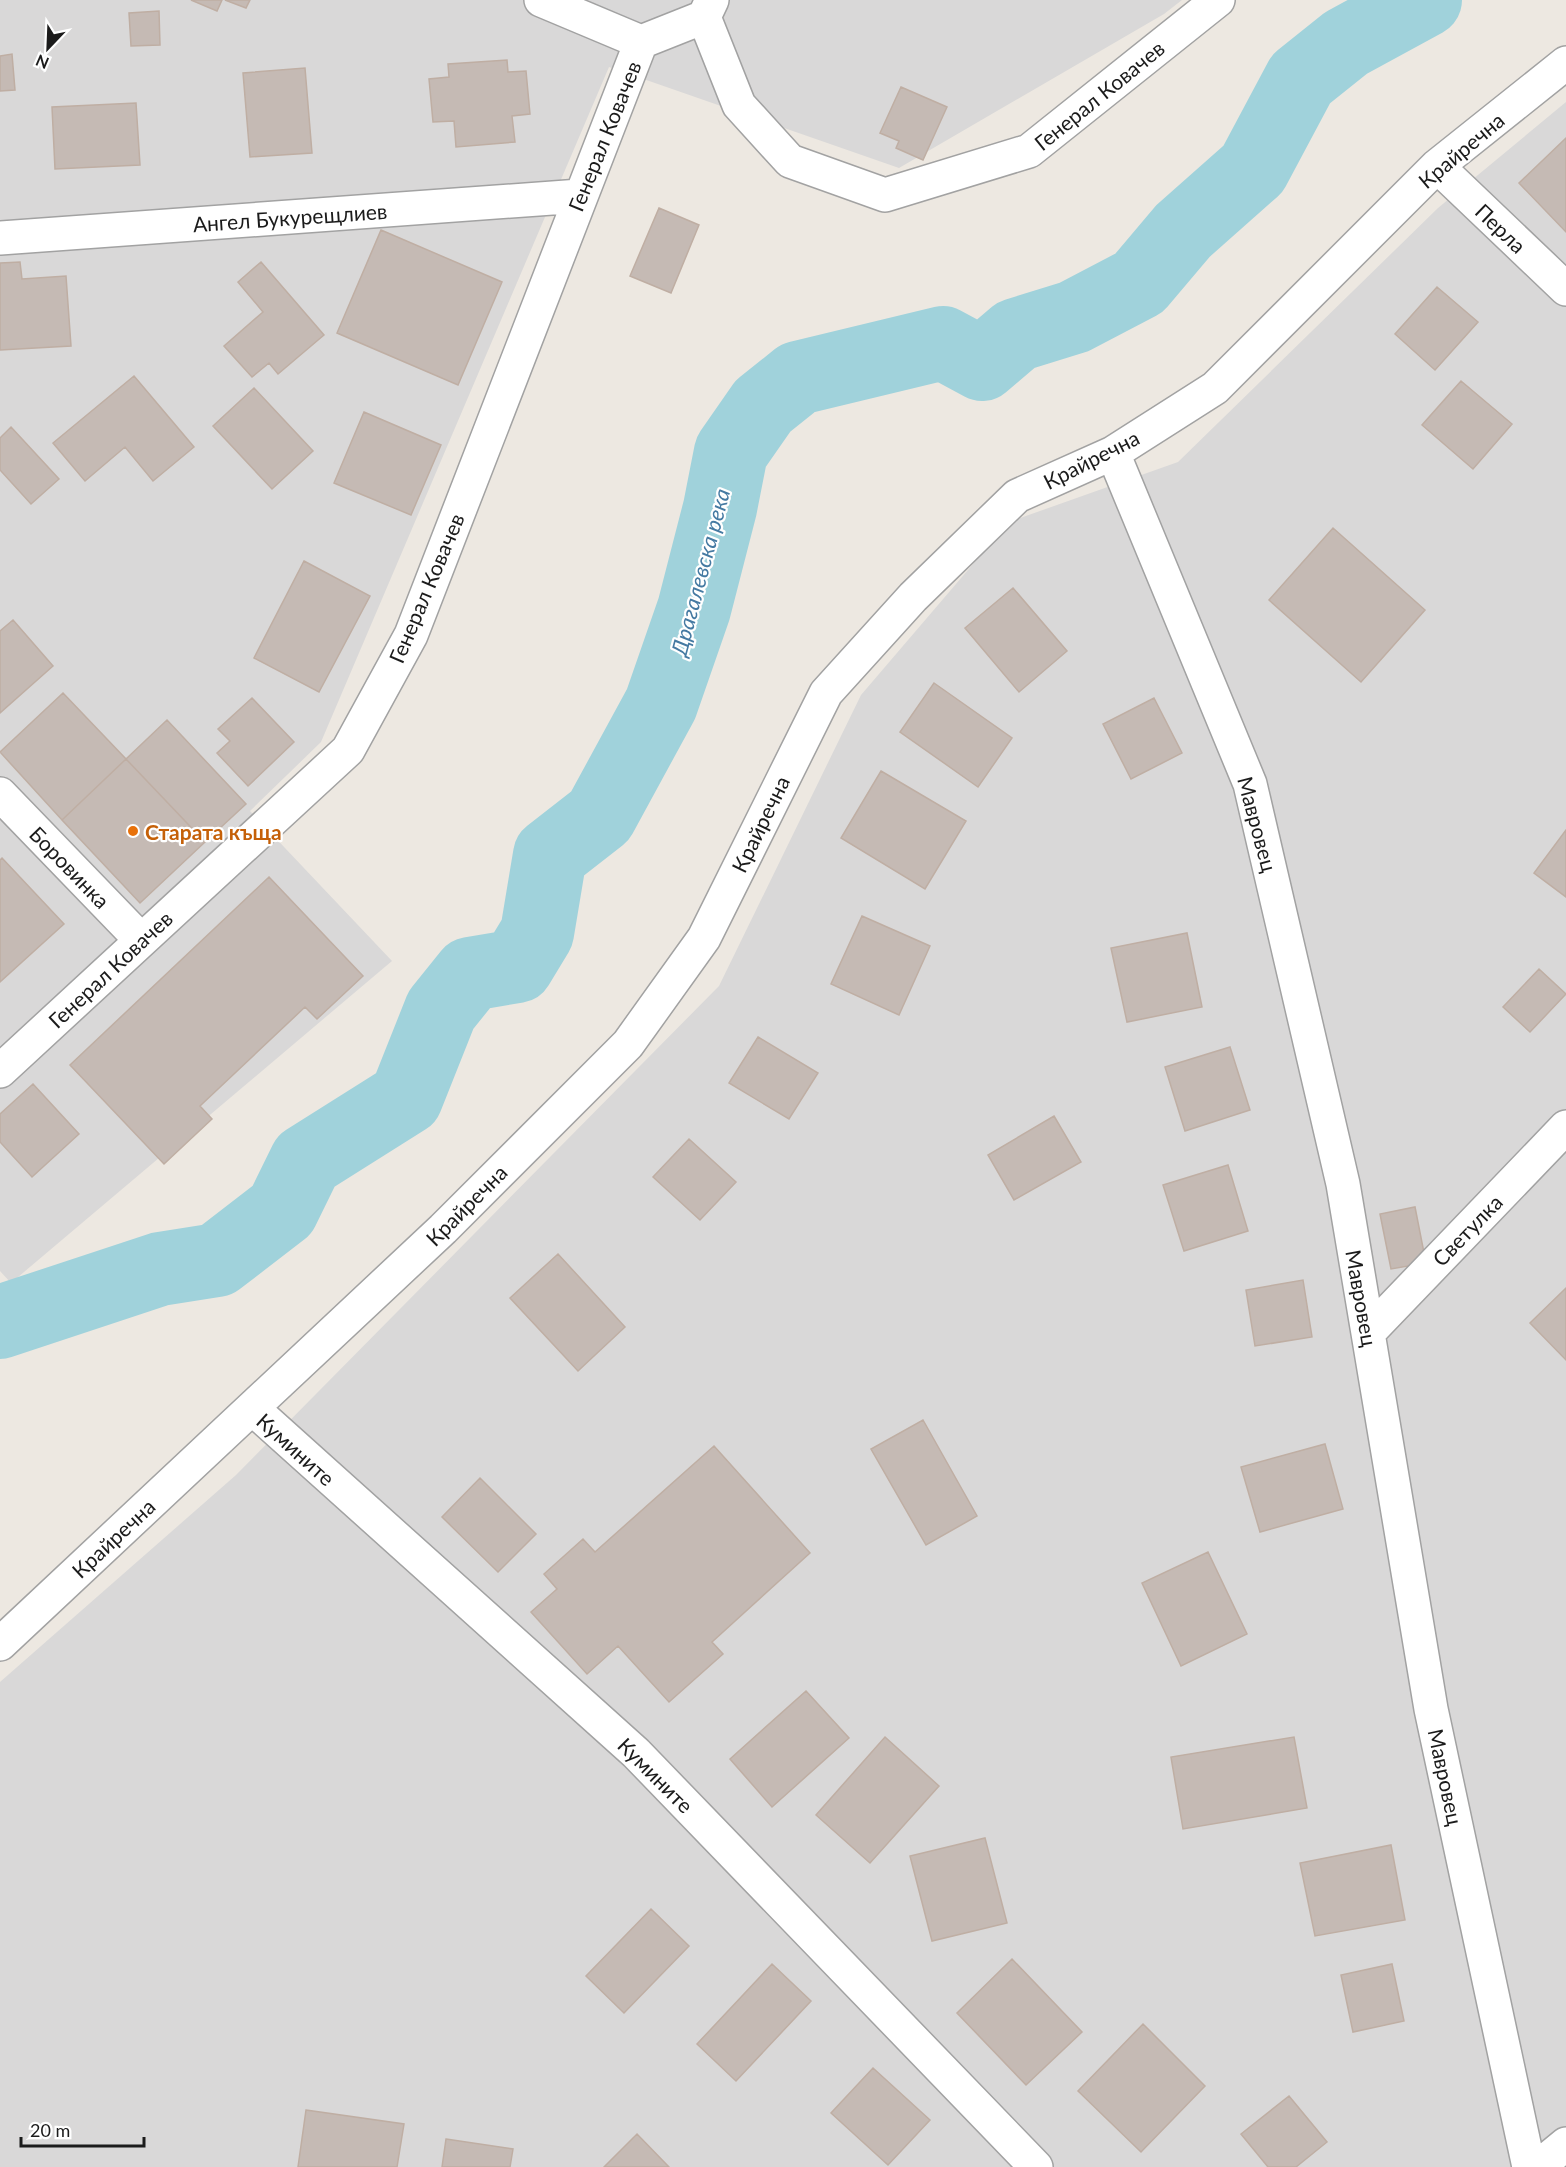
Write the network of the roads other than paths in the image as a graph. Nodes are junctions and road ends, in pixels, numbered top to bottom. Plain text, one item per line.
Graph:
1 (541, 0) edge
2 (1218, 0) edge
3 (708, 8) edge
4 (641, 42) junction
5 (1566, 63) edge
6 (1437, 166) junction
7 (580, 196) junction
8 (0, 238) edge
9 (1566, 289) edge
10 (1113, 453) junction
11 (0, 794) edge
12 (141, 940) junction
13 (0, 1071) edge
14 (1566, 1127) edge
15 (1368, 1333) junction
16 (252, 1408) junction
17 (0, 1644) edge
18 (1566, 2144) edge
19 (1036, 2167) edge
20 (1529, 2167) edge
21 (1538, 2167) edge

1 - 4 street
2 - 3 street, Генерал Ковачев
3 - 4 street, Генерал Ковачев
4 - 7 street, Генерал Ковачев
5 - 6 street, Крайречна
6 - 9 street, Перла
6 - 10 street, Крайречна
7 - 8 street, Ангел Букурещлиев
7 - 12 street, Генерал Ковачев
10 - 15 street, Мавровец
10 - 16 street, Крайречна
11 - 12 street, Боровинка
12 - 13 street, Генерал Ковачев
14 - 15 street, Светулка
15 - 20 street, Мавровец
16 - 17 street, Крайречна
16 - 19 street, Кумините
18 - 21 street

